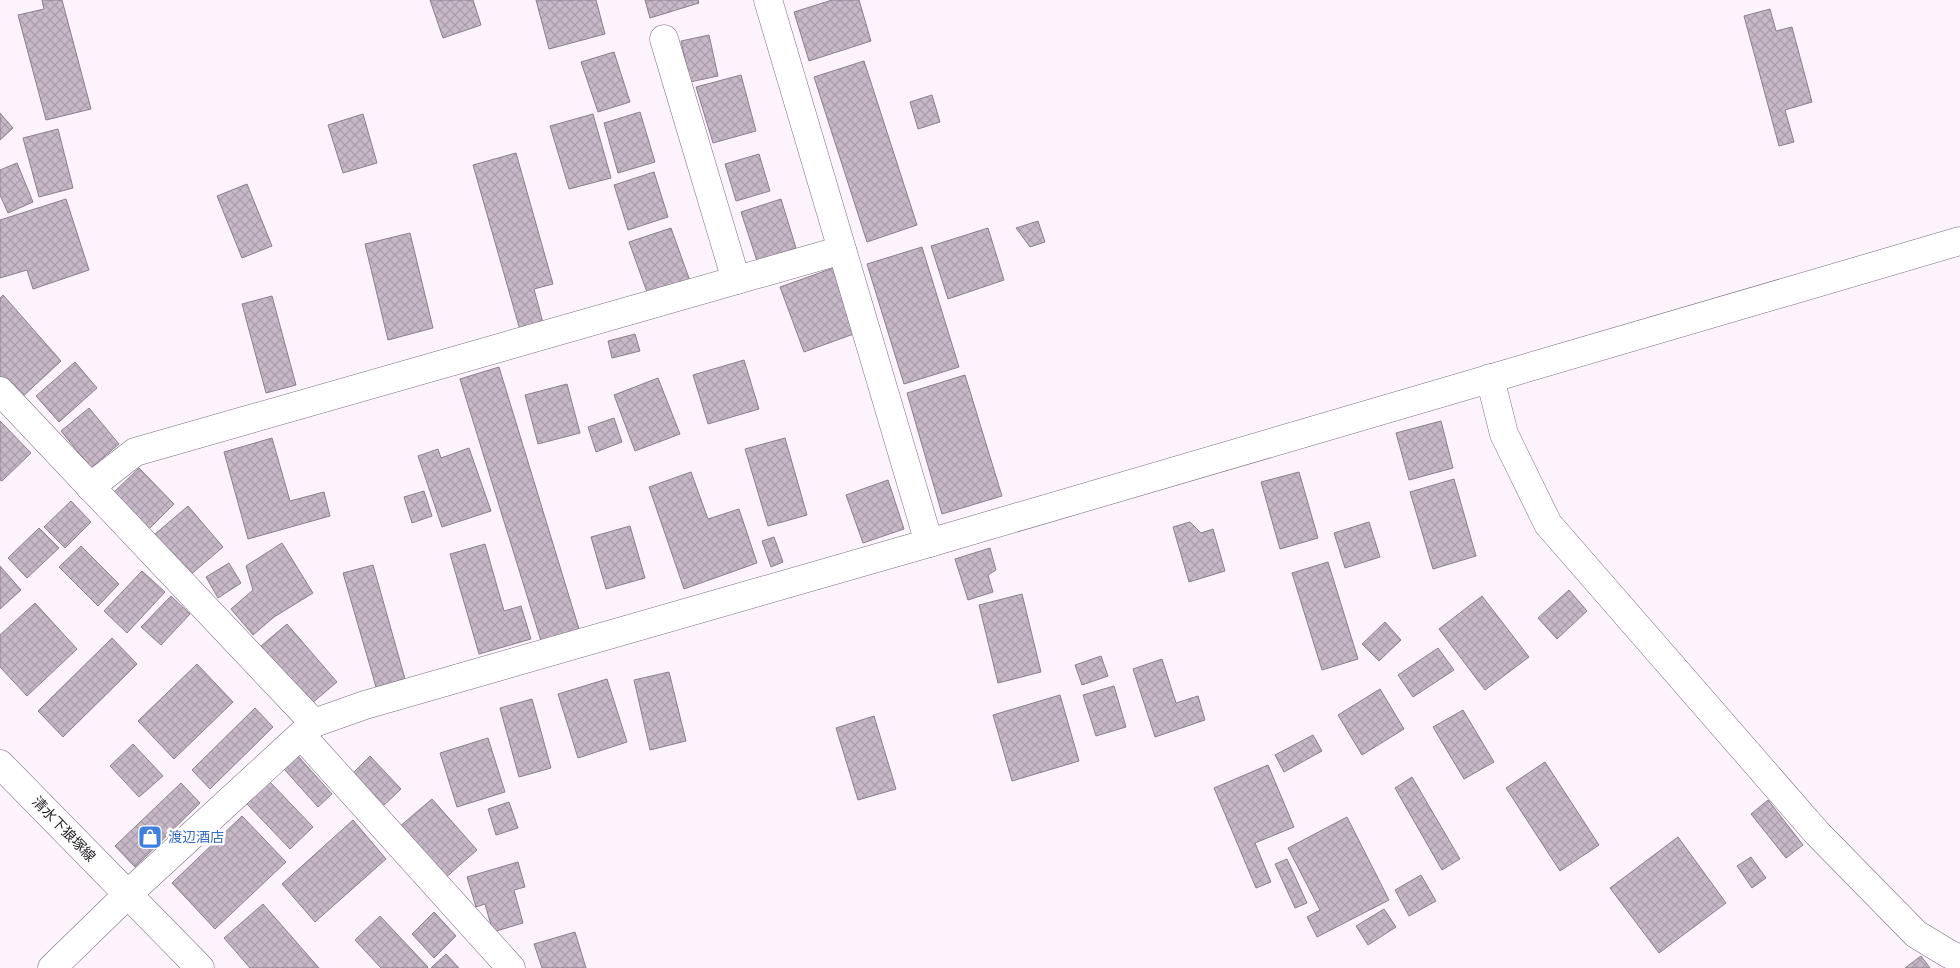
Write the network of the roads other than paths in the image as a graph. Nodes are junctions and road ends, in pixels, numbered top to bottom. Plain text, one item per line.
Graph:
1 (768, 0) edge
2 (664, 39) dead end
3 (1960, 241) edge
4 (842, 250) junction
5 (736, 280) junction
6 (1490, 378) junction
7 (0, 392) edge
8 (90, 487) junction
9 (929, 543) junction
10 (307, 729) junction
11 (0, 764) edge
12 (128, 894) junction
13 (1960, 959) edge
14 (52, 968) edge
15 (200, 968) edge
16 (511, 968) edge

1 - 4 street
2 - 5 street
3 - 6 street
4 - 5 street
4 - 9 street
5 - 8 street
6 - 9 street
6 - 13 street
7 - 8 street
8 - 10 street
9 - 10 street
10 - 12 street
10 - 16 street
11 - 12 street, 清水下狼塚線
12 - 14 street
12 - 15 street, 清水下狼塚線

